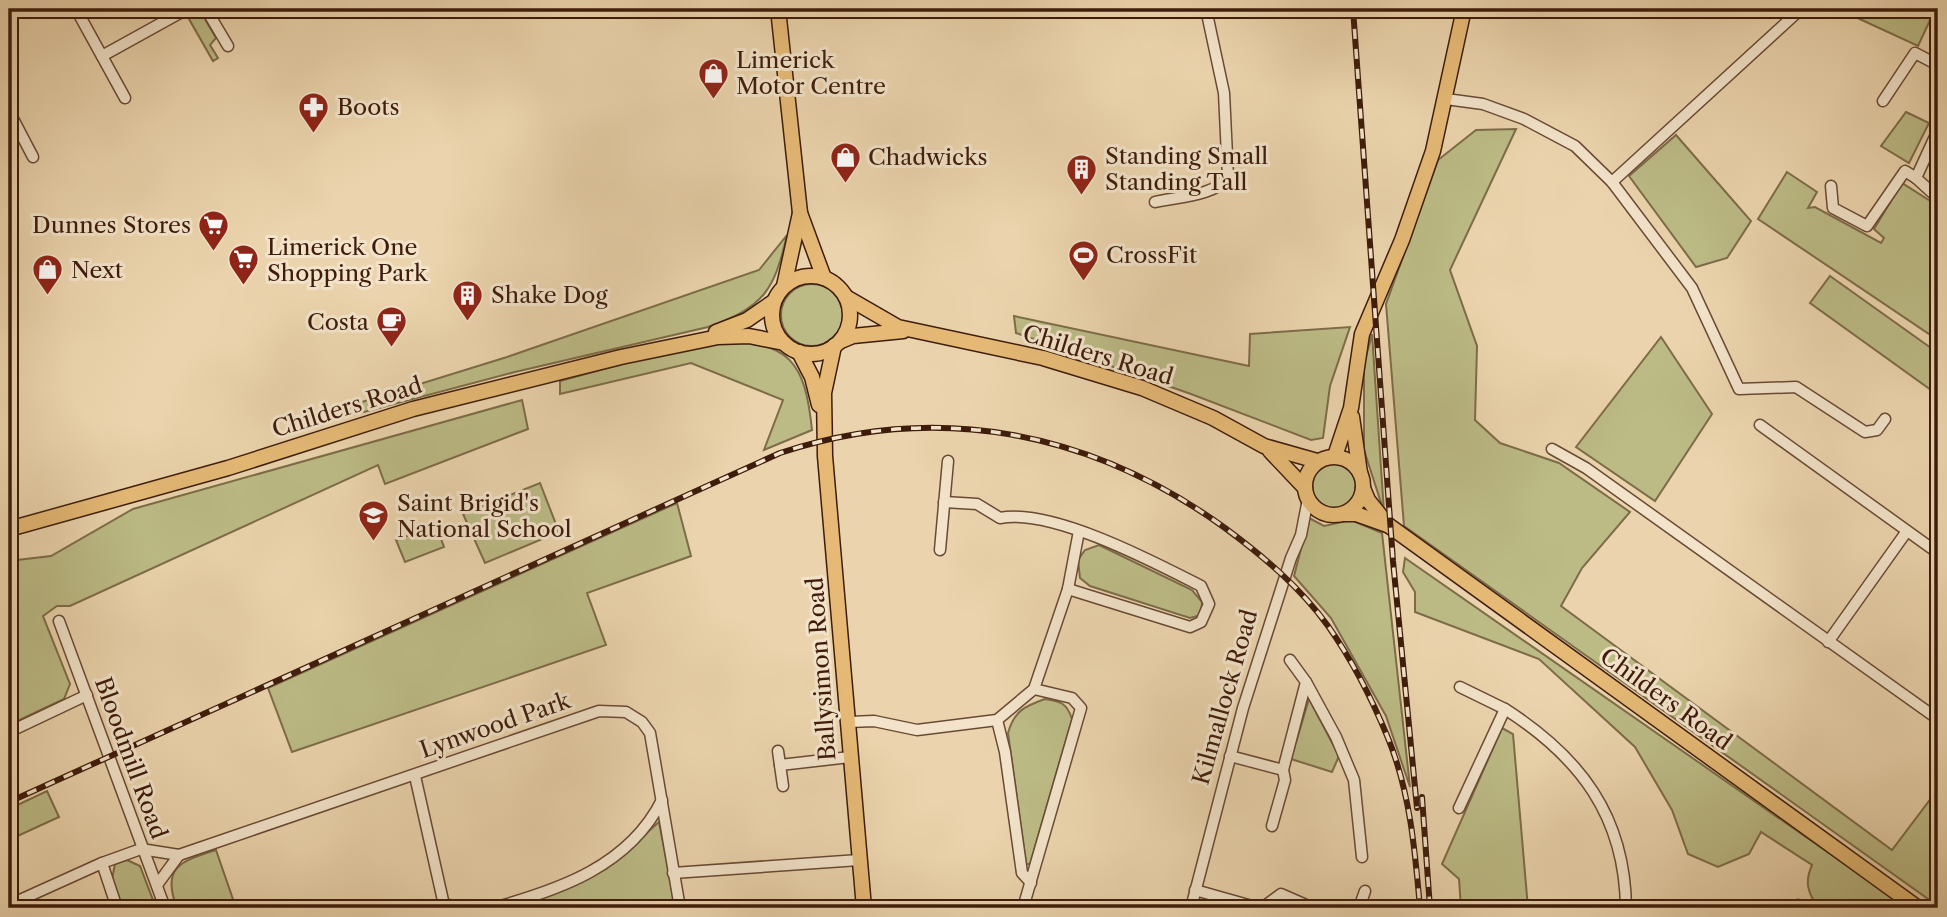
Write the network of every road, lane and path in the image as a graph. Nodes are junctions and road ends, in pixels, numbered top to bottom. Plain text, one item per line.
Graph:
1 (76, 9) edge
2 (187, 9) edge
3 (206, 9) edge
4 (778, 9) edge
5 (1206, 9) edge
6 (1464, 9) edge
7 (1801, 9) edge
8 (228, 46) dead end
9 (102, 56) junction
10 (1938, 65) edge
11 (125, 98) dead end
12 (1446, 99) junction
13 (1882, 101) dead end
14 (9, 111) edge
15 (1938, 130) edge
16 (33, 157) dead end
17 (1916, 178) junction
18 (1612, 182) junction
19 (1830, 186) dead end
20 (1938, 198) edge
21 (1155, 202) dead end
22 (800, 213) junction
23 (824, 278) junction
24 (784, 286) junction
25 (846, 297) junction
26 (773, 302) junction
27 (911, 331) junction
28 (702, 338) junction
29 (784, 343) junction
30 (838, 343) junction
31 (799, 352) junction
32 (1351, 408) junction
33 (1885, 419) dead end
34 (1760, 425) dead end
35 (823, 427) junction
36 (1264, 446) junction
37 (1552, 449) dead end
38 (1335, 456) junction
39 (947, 461) dead end
40 (1317, 461) junction
41 (1360, 473) junction
42 (1363, 488) junction
43 (1306, 494) junction
44 (944, 502) junction
45 (1344, 514) junction
46 (1388, 526) junction
47 (9, 529) edge
48 (1079, 531) junction
49 (1907, 531) junction
50 (940, 550) dead end
51 (1938, 553) edge
52 (1068, 589) junction
53 (59, 621) dead end
54 (1828, 642) junction
55 (1290, 660) dead end
56 (1306, 682) junction
57 (1460, 687) dead end
58 (1034, 689) junction
59 (87, 695) junction
60 (1505, 709) junction
61 (1935, 717) dead end
62 (997, 720) junction
63 (849, 722) junction
64 (9, 732) edge
65 (778, 751) dead end
66 (1230, 756) junction
67 (850, 757) junction
68 (780, 765) junction
69 (1283, 770) junction
70 (415, 776) junction
71 (783, 786) dead end
72 (662, 800) junction
73 (1459, 808) dead end
74 (1272, 826) dead end
75 (141, 849) junction
76 (179, 855) junction
77 (1363, 857) dead end
78 (859, 860) junction
79 (102, 863) junction
80 (673, 873) junction
81 (1031, 883) junction
82 (157, 885) junction
83 (1195, 890) junction
84 (1365, 891) dead end
85 (9, 905) edge
86 (444, 907) edge
87 (1627, 907) edge
88 (117, 908) edge
89 (166, 908) edge
90 (494, 908) edge
91 (680, 908) edge
92 (864, 908) edge
93 (1023, 908) edge
94 (1191, 908) edge
95 (1261, 908) edge
96 (1312, 908) edge
97 (1359, 908) edge
98 (1657, 908) edge
99 (1793, 908) edge
100 (1804, 908) edge
101 (1918, 908) edge

1 - 9 street
2 - 9 street
3 - 8 street
4 - 22 main road
5 - 21 street
6 - 12 main road
7 - 18 street
9 - 11 street
10 - 13 street
12 - 18 street
12 - 32 main road
14 - 16 street
15 - 17 street
17 - 19 street
17 - 20 street
18 - 33 street
22 - 23 main road
22 - 24 main road
23 - 24 main road
23 - 25 main road
24 - 26 main road
25 - 27 main road, Childers Road
25 - 30 main road
26 - 28 main road, Childers Road
26 - 29 main road
27 - 30 main road, Childers Road
27 - 36 main road, Childers Road
28 - 29 main road, Childers Road
28 - 47 main road, Childers Road
29 - 31 main road
30 - 31 main road
30 - 35 main road, Ballysimon Road
31 - 35 main road, Ballysimon Road
32 - 38 main road
32 - 41 main road
34 - 49 street
35 - 63 main road, Ballysimon Road
36 - 40 main road, Childers Road
36 - 43 main road, Childers Road
37 - 54 street
38 - 40 main road
38 - 41 main road
39 - 44 street
40 - 43 main road
41 - 42 main road
42 - 45 main road
42 - 46 main road, Childers Road
43 - 45 main road
43 - 66 street, Kilmallock Road
44 - 48 street
44 - 50 street
45 - 46 main road, Childers Road
46 - 101 main road, Childers Road
48 - 52 street
48 - 52 street
49 - 51 street
49 - 54 street
52 - 58 street
53 - 59 street, Bloodmill Road
54 - 61 street
55 - 56 street
56 - 69 street
56 - 77 street
57 - 60 street
58 - 62 street
58 - 81 street
59 - 64 street
59 - 75 street, Bloodmill Road
60 - 73 street
60 - 87 street
62 - 63 street
62 - 81 street
63 - 67 main road, Ballysimon Road
65 - 68 street
66 - 69 street
66 - 83 street, Kilmallock Road
67 - 68 street
67 - 78 main road, Ballysimon Road
68 - 71 street
69 - 74 street
70 - 72 street, Lynwood Park
70 - 76 street, Lynwood Park
70 - 86 street
72 - 80 street, Lynwood Park
72 - 90 street
75 - 76 street, Lynwood Park
75 - 79 street
75 - 82 street, Bloodmill Road
76 - 82 street
78 - 80 street
78 - 92 main road, Ballysimon Road
79 - 85 street
79 - 88 street
80 - 91 street, Lynwood Park
81 - 93 street
82 - 89 street, Bloodmill Road
83 - 94 street, Kilmallock Road
83 - 95 street
84 - 97 street
86 - 90 street
87 - 98 street
95 - 96 street
99 - 100 street

